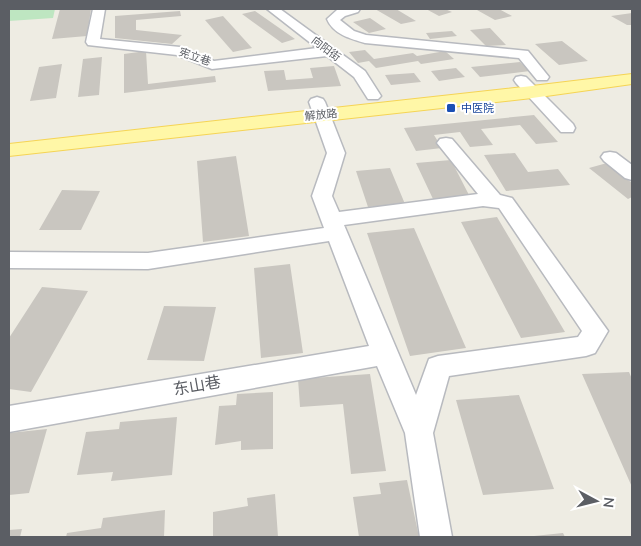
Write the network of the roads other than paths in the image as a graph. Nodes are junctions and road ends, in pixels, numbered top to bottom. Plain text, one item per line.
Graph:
1 (99, 9) edge
2 (273, 9) edge
3 (354, 9) edge
4 (330, 51) junction
5 (632, 65) edge
6 (632, 79) edge
7 (532, 83) junction
8 (373, 96) junction
9 (318, 108) junction
10 (567, 128) dead end
11 (9, 137) edge
12 (446, 143) dead end
13 (9, 150) edge
14 (610, 157) dead end
15 (632, 174) edge
16 (494, 201) junction
17 (334, 226) junction
18 (9, 260) edge
19 (385, 354) junction
20 (9, 418) edge
21 (419, 433) junction
22 (436, 537) edge

1 - 4 street, 宪立巷
2 - 4 street, 向阳街
3 - 7 street
4 - 8 street, 向阳街
5 - 7 main road, 解放路
6 - 7 main road, 解放路
7 - 8 main road, 解放路
7 - 9 main road, 解放路
7 - 10 street
8 - 9 main road, 解放路
9 - 11 main road, 解放路
9 - 13 main road, 解放路
9 - 17 street
12 - 16 street
14 - 15 street
16 - 17 street
16 - 21 street
17 - 18 street
17 - 19 street
19 - 20 street, 东山巷
19 - 21 street
21 - 22 street

